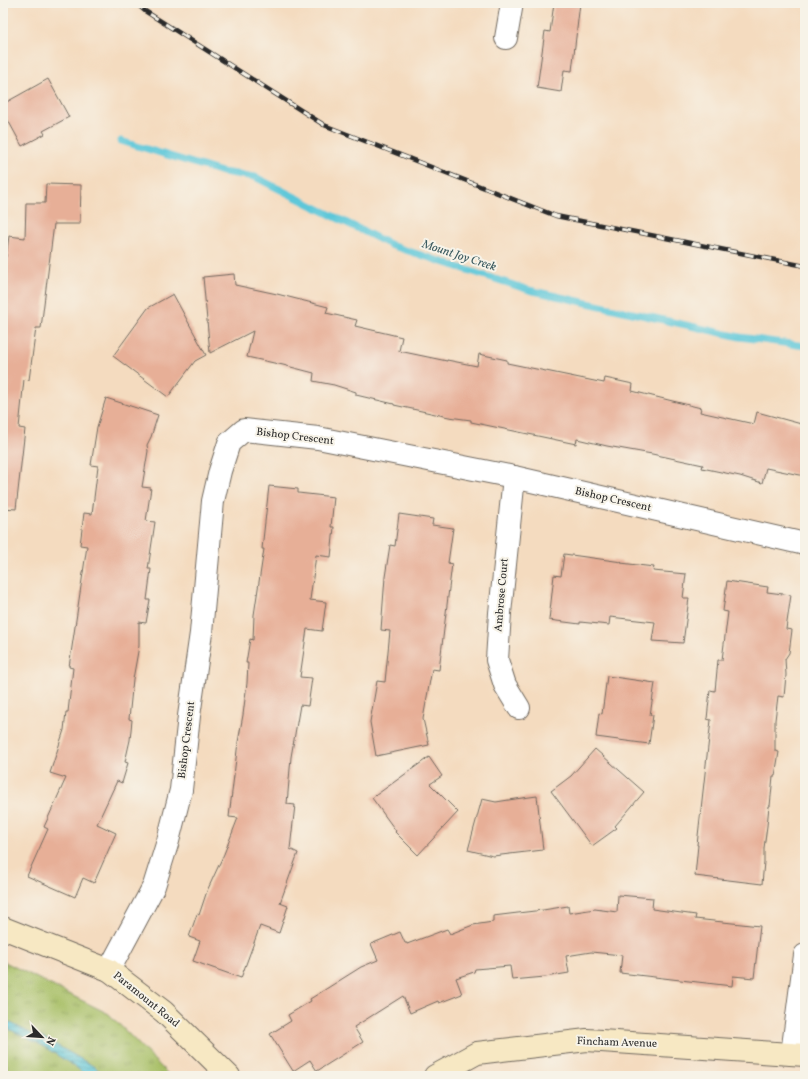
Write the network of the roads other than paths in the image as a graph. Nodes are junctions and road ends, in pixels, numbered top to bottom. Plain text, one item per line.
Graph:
1 (512, 3) edge
2 (506, 38) dead end
3 (514, 477) junction
4 (805, 544) edge
5 (519, 708) dead end
6 (3, 928) edge
7 (805, 954) edge
8 (109, 970) junction
9 (798, 1054) edge
10 (229, 1076) edge
11 (435, 1076) edge

1 - 2 street
3 - 4 street, Bishop Crescent
3 - 5 street, Ambrose Court
3 - 8 street, Bishop Crescent
6 - 8 street, Paramount Road
7 - 9 street
8 - 10 street, Paramount Road
9 - 11 street, Fincham Avenue

